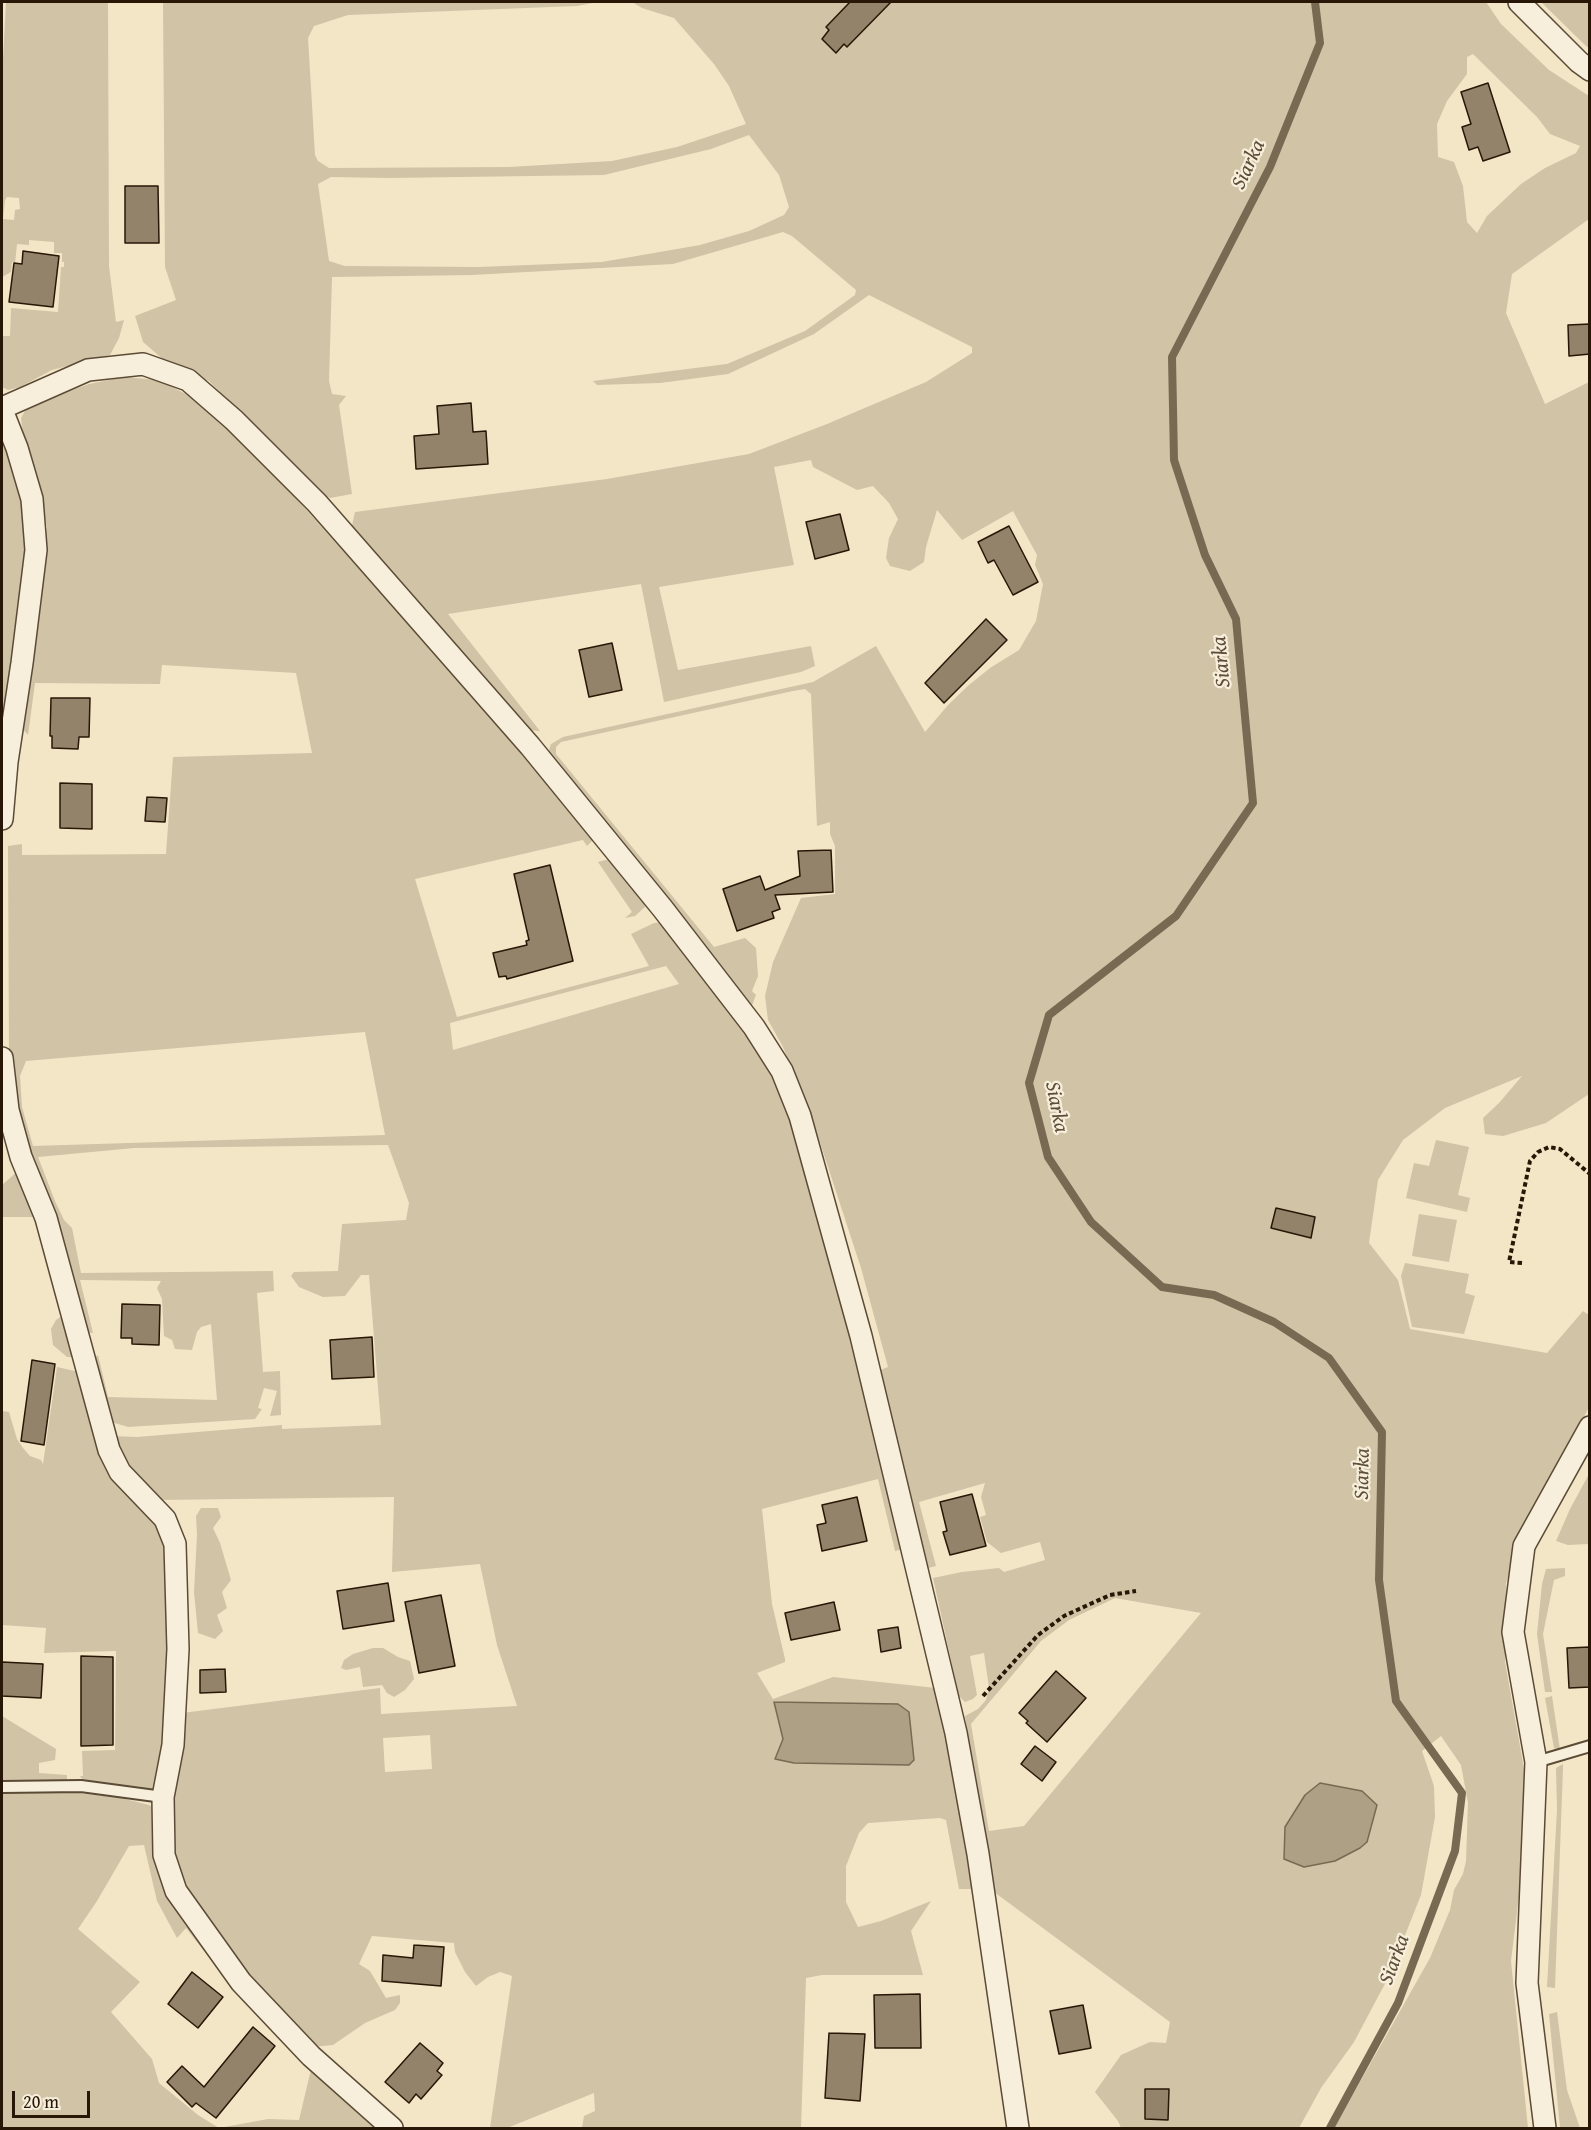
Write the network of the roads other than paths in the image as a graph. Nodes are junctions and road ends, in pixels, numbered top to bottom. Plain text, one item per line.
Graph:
1 (1519, 2) edge
2 (1590, 70) edge
3 (2, 409) edge
4 (2, 819) edge
5 (2, 1058) edge
6 (1590, 1427) edge
7 (1590, 1746) edge
8 (1536, 1762) junction
9 (2, 1787) edge
10 (163, 1797) junction
11 (392, 2128) edge
12 (1018, 2128) edge
13 (1545, 2128) edge

1 - 2 street
3 - 4 street
3 - 12 street
5 - 10 street
6 - 8 street
7 - 8 lane
8 - 13 street
9 - 10 lane
10 - 11 street

